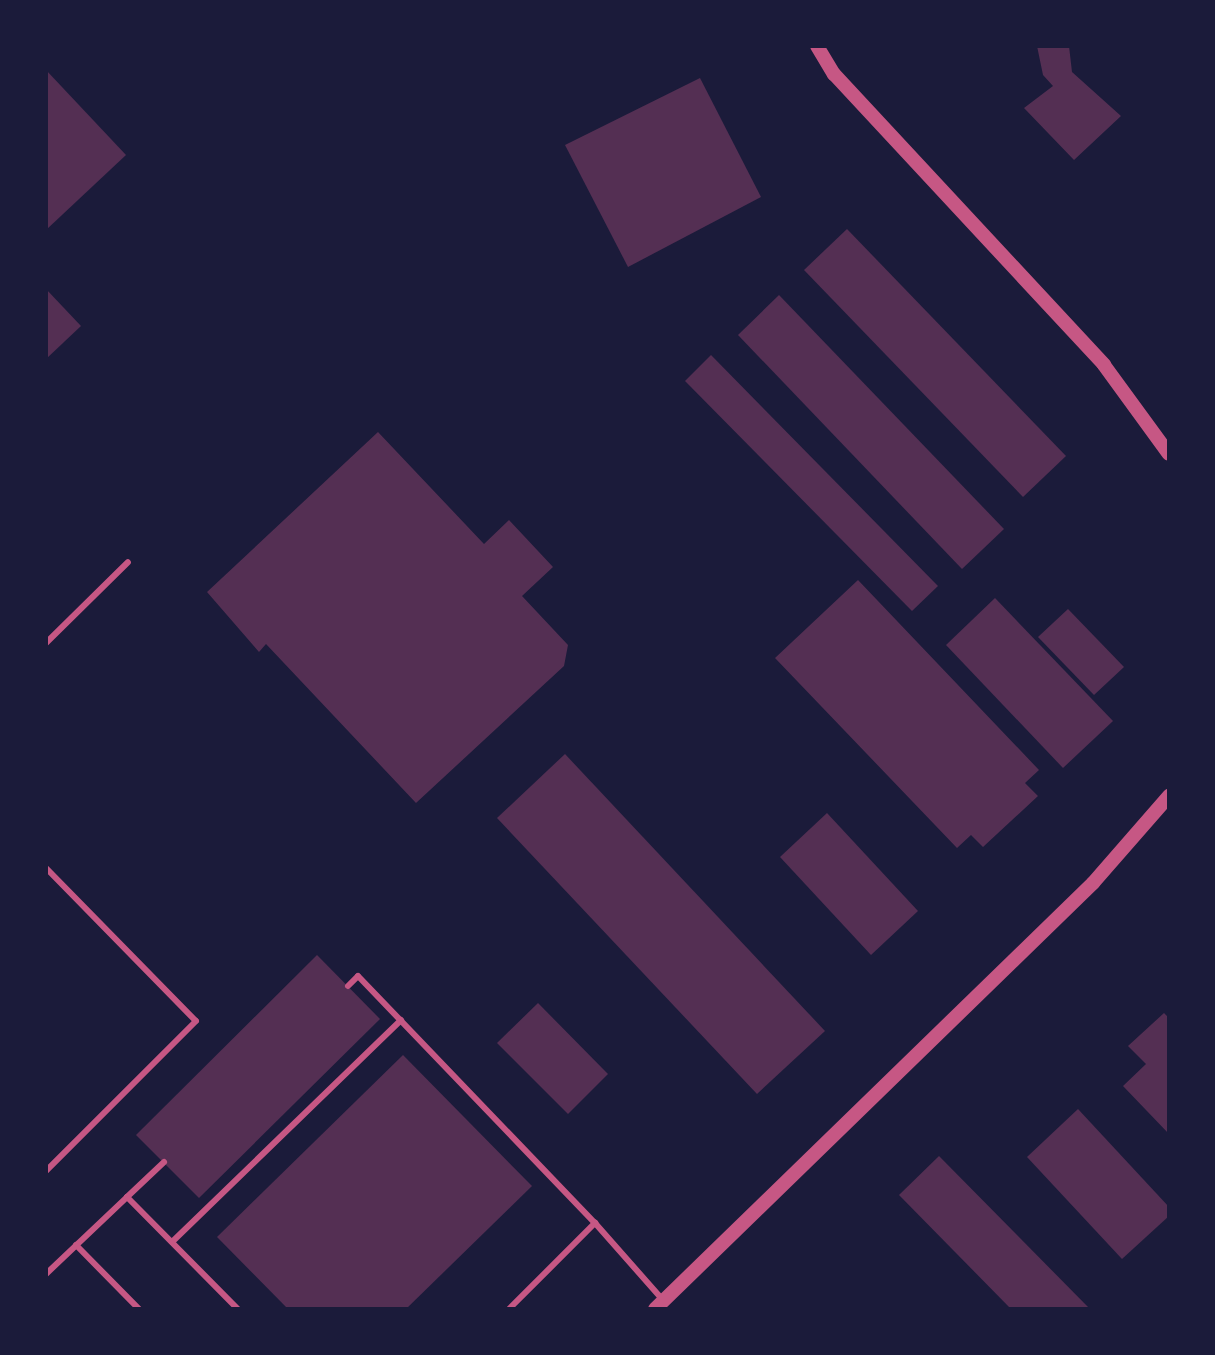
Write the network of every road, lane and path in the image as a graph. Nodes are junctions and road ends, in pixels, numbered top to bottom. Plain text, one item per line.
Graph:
1 (817, 46) edge
2 (1169, 454) edge
3 (128, 562) dead end
4 (46, 643) edge
5 (1169, 796) edge
6 (46, 868) edge
7 (348, 986) dead end
8 (401, 1020) junction
9 (59, 1153) junction
10 (46, 1159) edge
11 (164, 1162) dead end
12 (46, 1171) edge
13 (127, 1197) junction
14 (595, 1223) junction
15 (172, 1242) junction
16 (76, 1245) junction
17 (46, 1274) edge
18 (660, 1305) edge
19 (139, 1309) edge
20 (238, 1309) edge
21 (509, 1309) edge

1 - 2 street
3 - 4 lane
5 - 18 street
6 - 9 lane
7 - 8 lane
8 - 14 lane
8 - 15 lane
9 - 10 lane
9 - 12 lane
11 - 13 lane
13 - 15 lane
13 - 16 lane
14 - 18 lane
14 - 21 lane
15 - 20 lane
16 - 17 lane
16 - 19 lane

